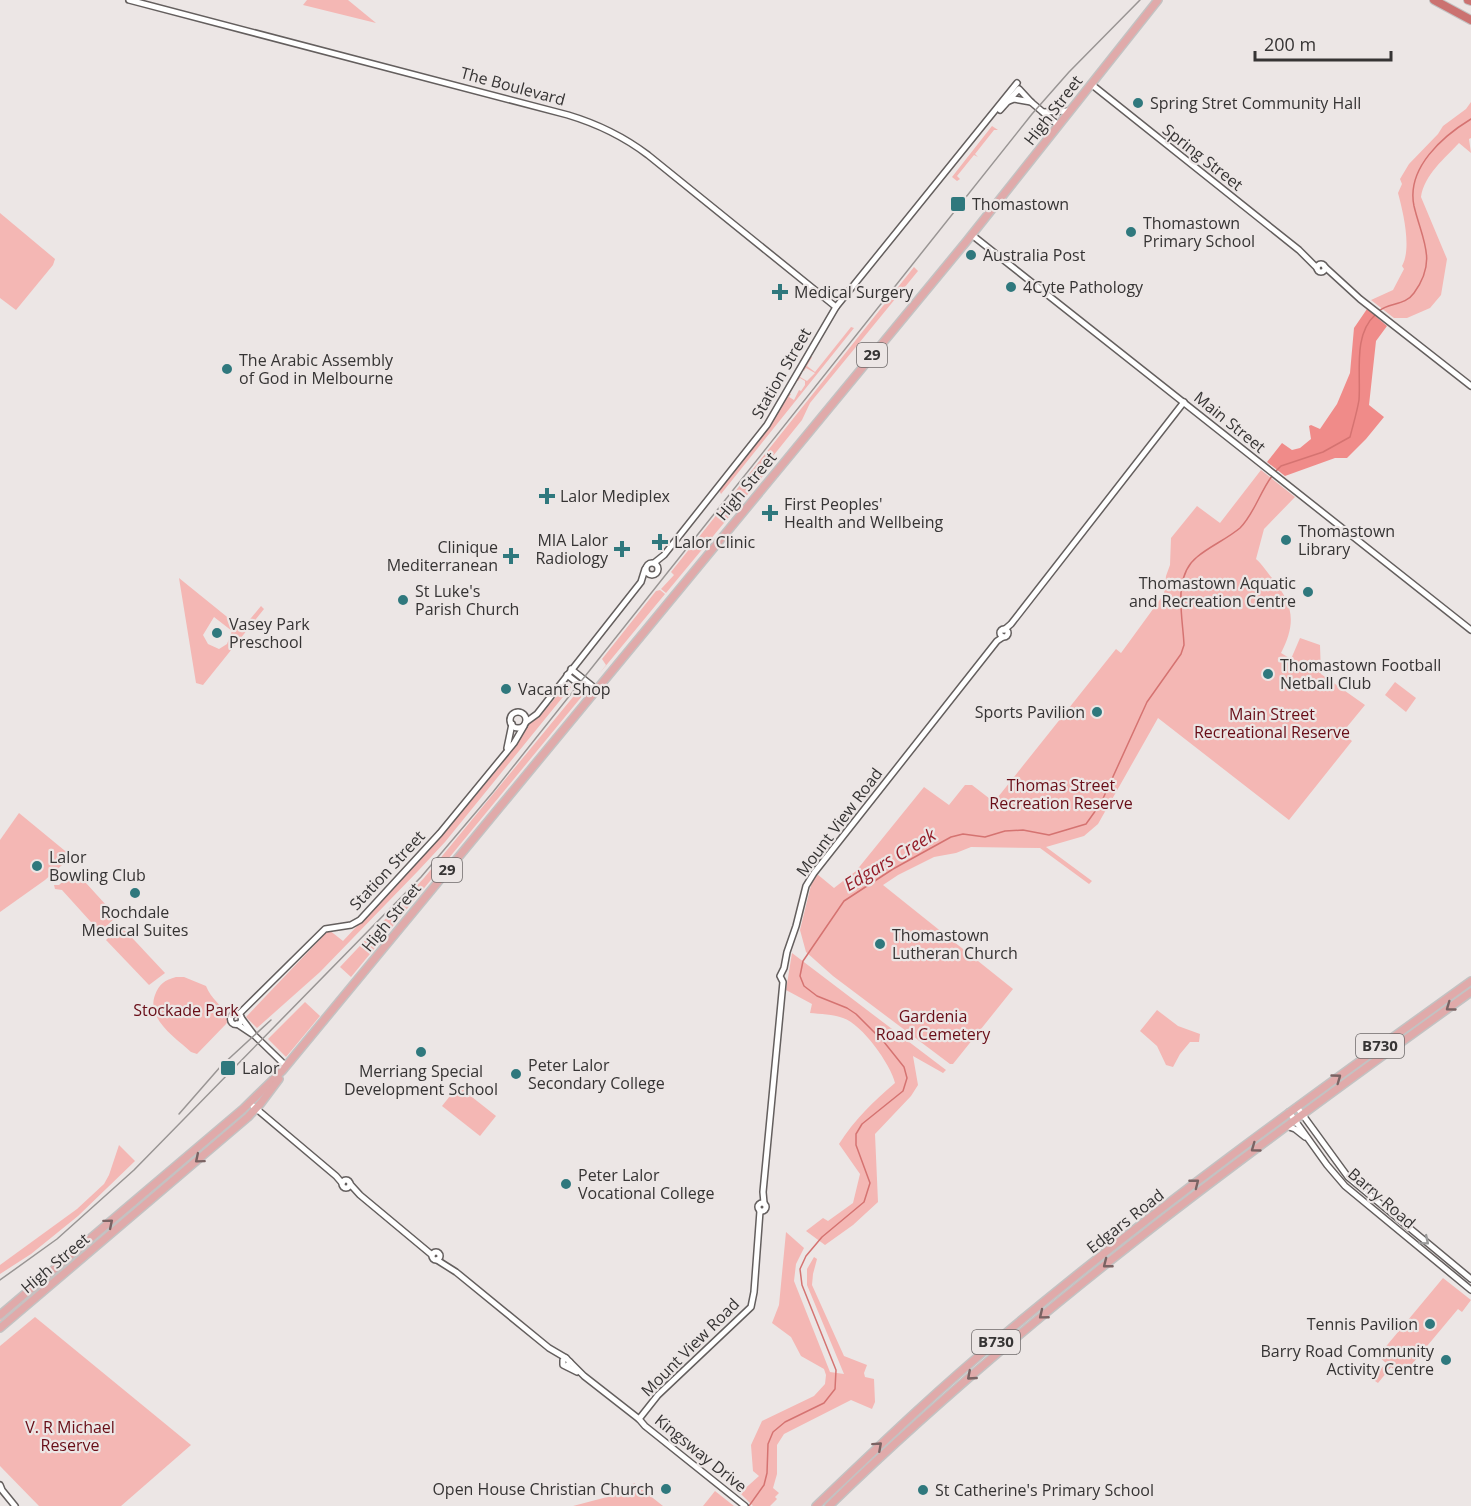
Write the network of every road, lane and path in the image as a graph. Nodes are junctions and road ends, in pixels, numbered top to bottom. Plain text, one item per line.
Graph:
1 (129, 0) edge
2 (1158, 0) edge
3 (1435, 0) edge
4 (1471, 14) edge
5 (1471, 20) edge
6 (1091, 84) junction
7 (1018, 86) junction
8 (1008, 101) junction
9 (1031, 102) junction
10 (1070, 111) junction
11 (1043, 112) junction
12 (988, 120) junction
13 (1058, 125) junction
14 (972, 235) junction
15 (836, 307) junction
16 (1471, 386) edge
17 (1184, 402) junction
18 (664, 555) junction
19 (654, 562) junction
20 (658, 568) junction
21 (645, 569) junction
22 (652, 575) junction
23 (641, 582) junction
24 (1471, 630) edge
25 (569, 672) junction
26 (594, 692) junction
27 (540, 708) junction
28 (523, 714) junction
29 (512, 724) junction
30 (525, 724) junction
31 (505, 753) junction
32 (1471, 981) edge
33 (1471, 992) edge
34 (284, 1068) junction
35 (249, 1103) junction
36 (1297, 1107) junction
37 (256, 1109) junction
38 (1289, 1112) junction
39 (1302, 1114) junction
40 (1295, 1119) junction
41 (1286, 1126) junction
42 (1311, 1142) junction
43 (1377, 1202) junction
44 (1372, 1209) junction
45 (1083, 1271) junction
46 (1089, 1279) junction
47 (1471, 1280) edge
48 (1471, 1290) edge
49 (0, 1315) edge
50 (0, 1328) edge
51 (946, 1385) junction
52 (953, 1392) junction
53 (639, 1419) junction
54 (847, 1475) junction
55 (854, 1482) junction
56 (1, 1488) edge
57 (743, 1504) edge
58 (15, 1506) edge
59 (816, 1506) edge
60 (829, 1506) edge

1 - 15 street, The Boulevard
2 - 6 main road, High Street / 29
3 - 4 highway
3 - 5 highway
6 - 10 main road, High Street / 29
6 - 16 street, Spring Street
7 - 8 street, Station Street
7 - 9 street
7 - 12 street, Station Street
8 - 9 street
8 - 12 street, Station Street
9 - 11 street
10 - 11 street
10 - 13 main road, High Street / 29
11 - 13 street
12 - 15 street, Station Street
13 - 14 main road, High Street / 29
14 - 17 street, Main Street
14 - 26 main road, High Street / 29
15 - 18 street, Station Street
17 - 24 street, Main Street
17 - 53 street, Mount View Road
18 - 19 street, Station Street
18 - 20 street, Station Street
19 - 20 street
19 - 21 street
20 - 22 street
21 - 22 street
21 - 23 street, Station Street
22 - 23 street, Station Street
23 - 25 street, Station Street
25 - 26 street
25 - 27 street, Station Street
26 - 34 main road, High Street / 29
27 - 28 street
27 - 30 street, Station Street
28 - 29 street
28 - 30 street
29 - 30 street
29 - 31 street, Station Street
30 - 31 street, Station Street
31 - 34 street, Station Street
36 -> 32 main road, Edgars Road / B730
33 -> 39 main road, Edgars Road / B730
34 - 35 main road, High Street / 29
34 - 37 main road, High Street / 29
35 - 37 street, Kingsway Drive
49 -> 35 main road, High Street / 29
36 - 38 main road, Edgars Road / B730
36 - 39 street, Barry Road
37 -> 50 main road, High Street / 29
37 - 53 street, Kingsway Drive
38 - 40 street, Barry Road
45 -> 38 main road, Edgars Road / B730
39 - 40 main road, Edgars Road / B730
39 - 43 street, Barry Road
40 - 41 main road, Edgars Road / B730
40 - 42 street, Barry Road
41 - 42 street
41 -> 46 main road, Edgars Road / B730
42 - 44 street, Barry Road
43 - 44 street
43 -> 47 street, Barry Road
44 - 48 street, Barry Road
45 - 46 main road
45 - 51 main road, Edgars Road / B730
46 -> 52 main road, Edgars Road / B730
51 - 52 main road
54 -> 51 main road, Edgars Road / B730
52 - 55 main road, Edgars Road / B730
53 - 57 street, Kingsway Drive
54 - 55 main road
54 - 59 main road, Edgars Road / B730
55 - 60 main road, Edgars Road / B730
56 - 58 street

